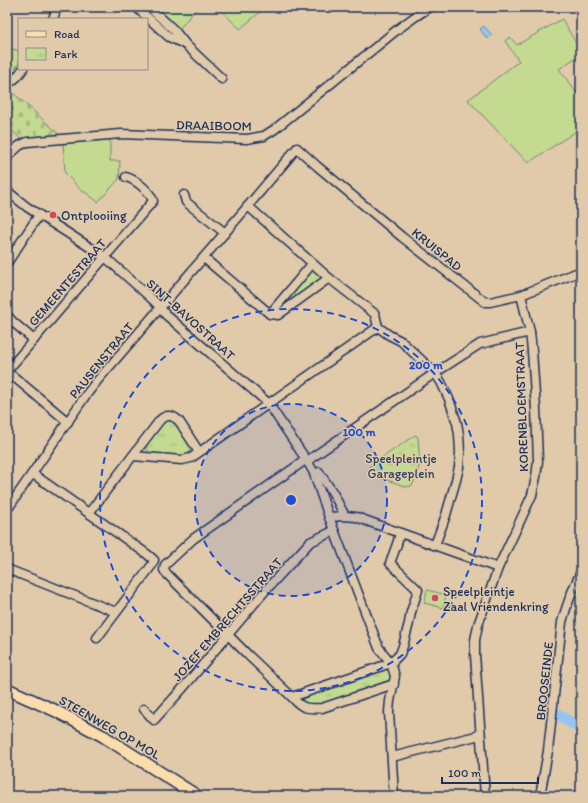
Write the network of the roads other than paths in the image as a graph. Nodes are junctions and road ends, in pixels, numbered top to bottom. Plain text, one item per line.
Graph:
1 (57, 7) edge
2 (136, 7) edge
3 (149, 7) edge
4 (430, 7) edge
5 (52, 18) edge
6 (186, 46) junction
7 (22, 70) edge
8 (222, 79) dead end
9 (7, 85) edge
10 (297, 148) joint
11 (7, 157) edge
12 (126, 177) dead end
13 (7, 191) edge
14 (184, 195) dead end
15 (248, 206) junction
16 (39, 215) junction
17 (224, 234) junction
18 (104, 257) junction
19 (204, 258) junction
20 (7, 264) edge
21 (312, 264) junction
22 (581, 271) edge
23 (329, 278) junction
24 (521, 295) junction
25 (160, 307) junction
26 (270, 314) junction
27 (7, 315) edge
28 (378, 327) junction
29 (530, 332) junction
30 (34, 340) junction
31 (7, 372) edge
32 (435, 373) junction
33 (268, 403) junction
34 (68, 422) junction
35 (199, 452) junction
36 (133, 456) junction
37 (307, 460) junction
38 (319, 472) dead end
39 (33, 474) junction
40 (7, 510) edge
41 (89, 513) junction
42 (345, 516) junction
43 (329, 517) junction
44 (334, 531) junction
45 (400, 533) junction
46 (435, 545) junction
47 (498, 568) junction
48 (7, 569) edge
49 (581, 572) edge
50 (116, 612) junction
51 (228, 635) junction
52 (97, 638) dead end
53 (391, 663) junction
54 (394, 684) junction
55 (7, 689) edge
56 (292, 698) junction
57 (144, 709) dead end
58 (480, 735) junction
59 (392, 757) junction
60 (395, 794) edge
61 (197, 796) edge
62 (485, 796) edge
63 (540, 796) edge

1 - 5 street
2 - 6 street
3 - 6 street
4 - 11 street, DRAAIBOOM
6 - 8 street
7 - 9 street
10 - 15 street, PAUSENSTRAAT
10 - 24 street, KRUISPAD
12 - 18 street, GEMEENTESTRAAT
13 - 16 street, SINT-BAVOSTRAAT
14 - 17 street
15 - 17 street, PAUSENSTRAAT
15 - 21 street
16 - 18 street, SINT-BAVOSTRAAT
16 - 20 street
17 - 19 street, PAUSENSTRAAT
18 - 25 street, SINT-BAVOSTRAAT
18 - 30 street, GEMEENTESTRAAT
19 - 25 street, PAUSENSTRAAT
19 - 26 street
21 - 23 street
21 - 26 street
22 - 24 street, KRUISPAD
23 - 26 street
23 - 28 street
24 - 29 street, KORENBLOEMSTRAAT
25 - 33 street, SINT-BAVOSTRAAT
25 - 34 street, PAUSENSTRAAT
27 - 30 street
28 - 32 street
28 - 33 street
29 - 32 street
29 - 47 street, KORENBLOEMSTRAAT
30 - 31 street, GEMEENTESTRAAT
31 - 34 street
32 - 37 street
32 - 46 street
33 - 35 street
33 - 37 street, SINT-BAVOSTRAAT
34 - 39 street, PAUSENSTRAAT
35 - 36 street
35 - 36 street
36 - 41 street
37 - 43 street, SINT-BAVOSTRAAT
37 - 51 street
38 - 42 street
39 - 40 street, PAUSENSTRAAT
39 - 41 street
41 - 50 street
42 - 43 street
42 - 45 street
43 - 44 street, SINT-BAVOSTRAAT
44 - 51 street, JOZEF EMBRECHTSSTRAAT
44 - 53 street, SINT-BAVOSTRAAT
45 - 46 street
45 - 53 street
46 - 47 street
47 - 58 street, KORENBLOEMSTRAAT
48 - 50 street
49 - 63 street, BROOSEINDE
50 - 52 street
51 - 56 street
51 - 57 street, JOZEF EMBRECHTSSTRAAT
53 - 54 street
53 - 56 street
54 - 56 street
54 - 59 street
55 - 61 main road, STEENWEG OP MOL
58 - 59 street
58 - 62 street, KORENBLOEMSTRAAT
59 - 60 street

